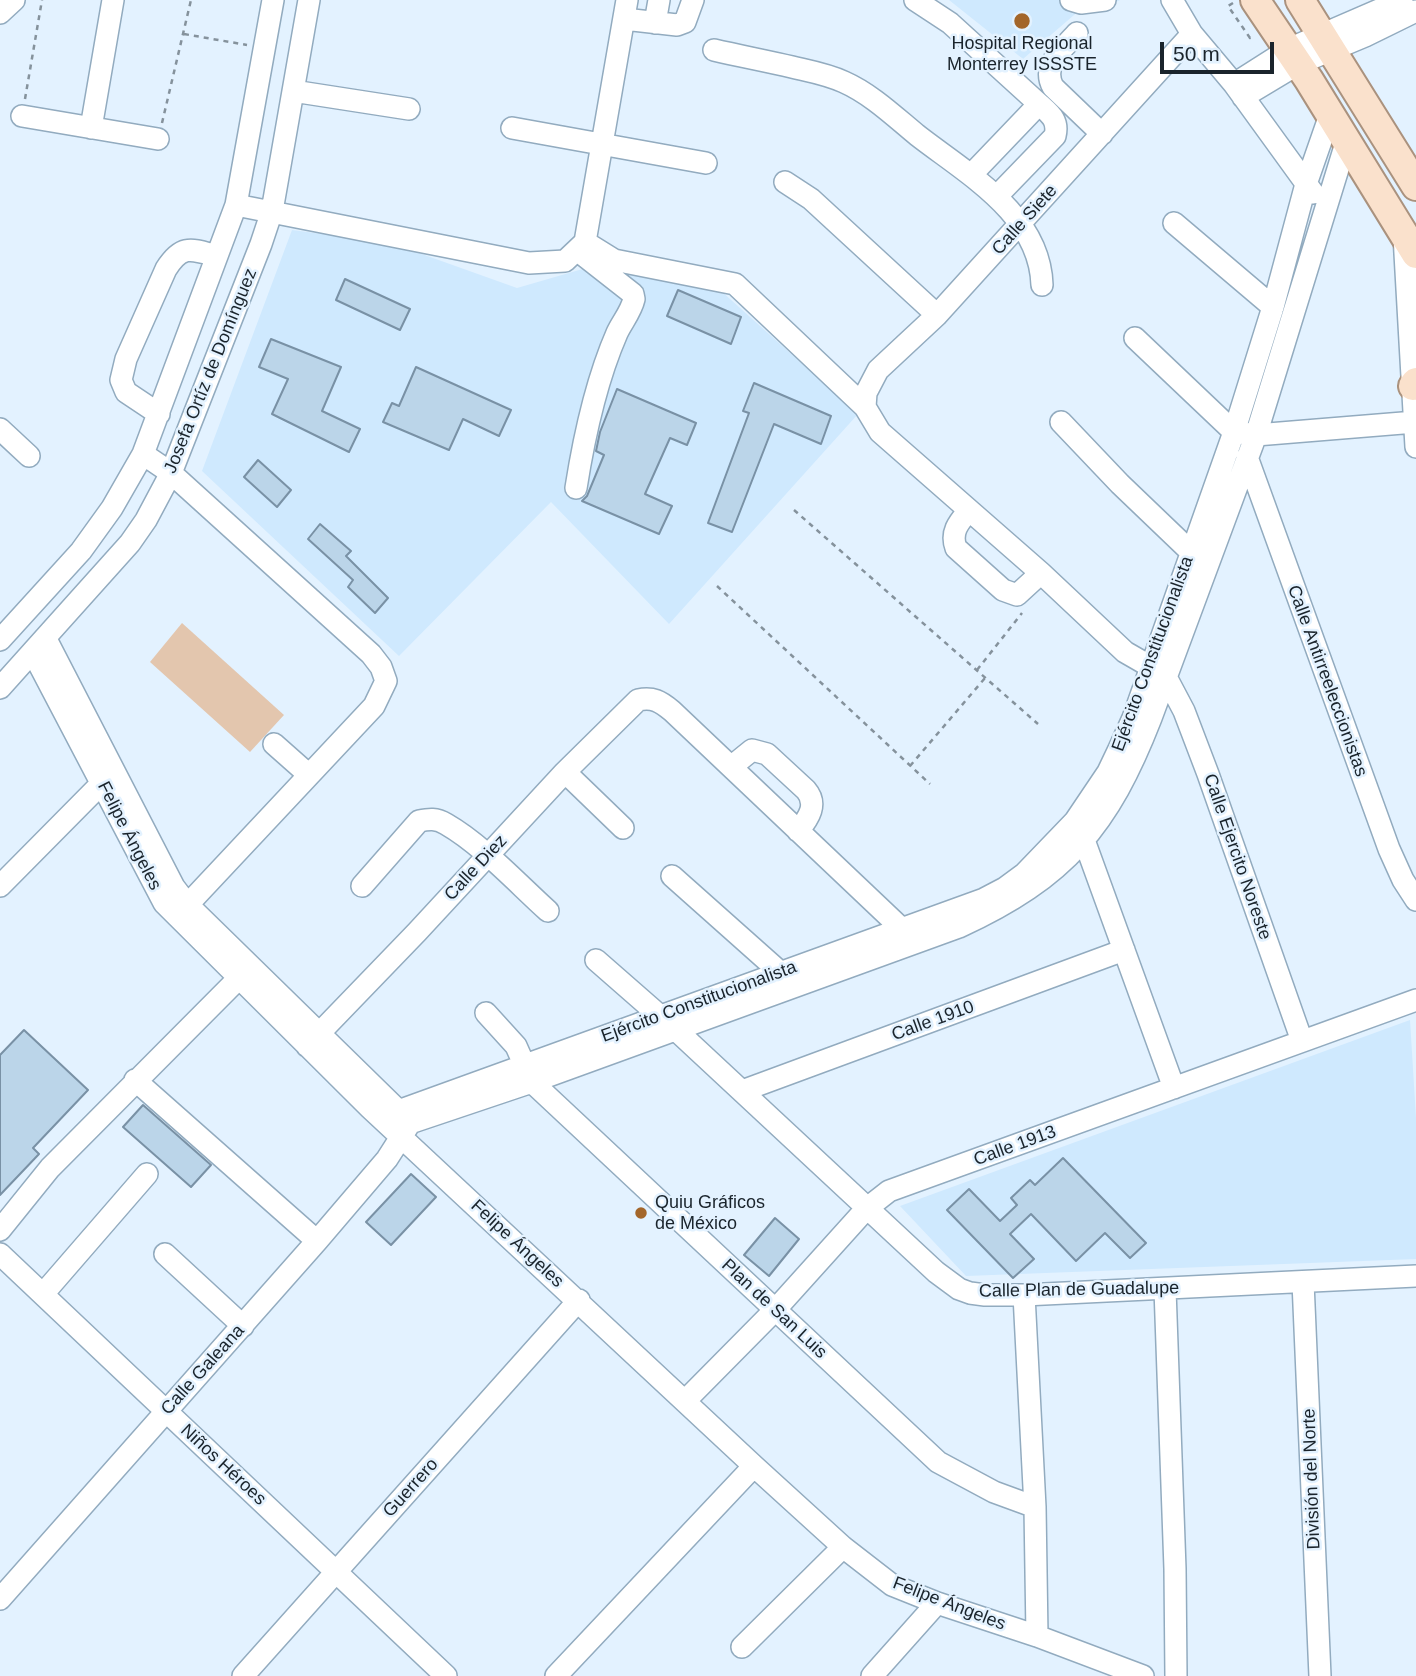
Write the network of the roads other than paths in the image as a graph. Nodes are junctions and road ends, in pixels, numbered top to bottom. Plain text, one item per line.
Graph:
1 (14, 0) edge
2 (113, 0) edge
3 (273, 0) edge
4 (309, 0) edge
5 (659, 0) edge
6 (693, 0) edge
7 (915, 0) edge
8 (1071, 0) edge
9 (1105, 0) edge
10 (1172, 0) edge
11 (1300, 0) edge
12 (1402, 0) edge
13 (1242, 3) edge
14 (626, 9) edge
15 (1416, 11) edge
16 (0, 12) edge
17 (654, 23) junction
18 (1077, 33) dead end
19 (1192, 34) junction
20 (1326, 41) junction
21 (714, 50) dead end
22 (1293, 56) junction
23 (1238, 90) junction
24 (293, 91) junction
25 (1039, 104) junction
26 (409, 109) dead end
27 (22, 116) road end
28 (1330, 116) junction
29 (91, 128) junction
30 (512, 128) dead end
31 (1102, 134) junction
32 (158, 139) road end
33 (1346, 143) junction
34 (603, 144) junction
35 (706, 163) dead end
36 (972, 174) junction
37 (785, 182) dead end
38 (1306, 184) junction
39 (1416, 186) edge
40 (997, 196) junction
41 (236, 205) junction
42 (1325, 208) junction
43 (272, 211) junction
44 (1174, 223) dead end
45 (1020, 225) junction
46 (1410, 245) edge
47 (581, 246) junction
48 (217, 256) junction
49 (1042, 285) dead end
50 (1273, 307) junction
51 (937, 315) junction
52 (1135, 338) dead end
53 (1415, 384) edge
54 (865, 407) junction
55 (159, 414) junction
56 (1061, 422) dead end
57 (1415, 422) edge
58 (0, 429) edge
59 (1234, 432) junction
60 (1256, 435) junction
61 (1416, 447) edge
62 (143, 454) junction
63 (29, 456) dead end
64 (1247, 457) junction
65 (171, 473) junction
66 (576, 488) dead end
67 (969, 510) junction
68 (1191, 552) junction
69 (1041, 573) junction
70 (0, 640) edge
71 (40, 646) junction
72 (1158, 672) junction
73 (0, 688) edge
74 (274, 744) dead end
75 (731, 767) junction
76 (565, 772) junction
77 (309, 775) junction
78 (102, 783) junction
79 (623, 828) dead end
80 (1080, 830) junction
81 (798, 831) junction
82 (488, 856) junction
83 (672, 876) dead end
84 (0, 886) edge
85 (362, 886) dead end
86 (1416, 900) edge
87 (182, 910) junction
88 (548, 911) dead end
89 (902, 929) junction
90 (1124, 950) junction
91 (596, 960) dead end
92 (781, 973) junction
93 (238, 979) junction
94 (1416, 1000) edge
95 (486, 1013) dead end
96 (668, 1023) junction
97 (313, 1040) junction
98 (1302, 1041) junction
99 (528, 1073) junction
100 (135, 1080) junction
101 (1174, 1088) junction
102 (742, 1091) junction
103 (399, 1124) junction
104 (147, 1174) dead end
105 (866, 1209) junction
106 (0, 1230) edge
107 (317, 1241) junction
108 (0, 1254) edge
109 (164, 1254) dead end
110 (1416, 1276) edge
111 (1303, 1282) junction
112 (1165, 1289) junction
113 (43, 1294) junction
114 (1024, 1295) junction
115 (579, 1300) junction
116 (775, 1310) junction
117 (243, 1326) junction
118 (685, 1401) junction
119 (166, 1411) junction
120 (754, 1466) junction
121 (1035, 1507) junction
122 (843, 1547) junction
123 (336, 1572) junction
124 (0, 1599) edge
125 (937, 1604) junction
126 (1037, 1636) junction
127 (741, 1647) dead end
128 (243, 1676) edge
129 (446, 1676) edge
130 (556, 1676) edge
131 (872, 1676) edge
132 (1143, 1676) edge
133 (1176, 1676) edge
134 (1320, 1676) edge

1 - 16 street
2 - 29 street
3 - 41 street, Josefa Ortíz de Domínguez
4 - 24 street, Josefa Ortíz de Domínguez
5 - 17 street
6 - 17 street
7 - 25 street
8 - 9 street
10 - 19 street
11 - 20 main road
12 - 20 street
13 - 22 main road
14 - 17 street
14 - 34 street
15 - 20 street
18 - 31 street
19 - 23 street
19 - 31 street, Calle Siete
20 - 22 street
20 - 39 main road
21 - 36 street
22 - 23 street
22 - 28 main road
23 - 38 street
24 - 26 street
24 - 43 street, Josefa Ortíz de Domínguez
25 - 36 street
25 - 40 street
27 - 29 street
28 - 33 main road
28 - 38 street, Ejército Constitucionalista
29 - 32 street
30 - 34 street
31 - 45 street, Calle Siete
33 - 42 street, Ejército Constitucionalista
33 - 46 main road
34 - 35 street
34 - 47 street
36 - 40 street
37 - 51 street
38 - 42 street
38 - 50 street, Ejército Constitucionalista
40 - 45 street
41 - 43 street
41 - 48 street, Josefa Ortíz de Domínguez
42 - 60 street, Ejército Constitucionalista
43 - 47 street
43 - 65 street, Josefa Ortíz de Domínguez
44 - 50 street
45 - 49 street
45 - 51 street, Calle Siete
46 - 53 street
47 - 54 street
47 - 66 street
48 - 55 street, Josefa Ortíz de Domínguez
48 - 55 street
50 - 59 street, Ejército Constitucionalista
51 - 54 street, Calle Siete
52 - 59 street
53 - 57 street
54 - 67 street
55 - 62 street, Josefa Ortíz de Domínguez
56 - 68 street
57 - 60 street
57 - 61 street
58 - 63 street
59 - 60 street
59 - 68 street, Ejército Constitucionalista
60 - 64 street, Ejército Constitucionalista
62 - 65 street
62 - 70 street, Josefa Ortíz de Domínguez
64 - 72 street, Ejército Constitucionalista
64 - 86 street, Calle Antirreeleccionistas
65 - 71 street, Josefa Ortíz de Domínguez
65 - 77 street
67 - 69 street
67 - 69 street
68 - 72 street, Ejército Constitucionalista
69 - 72 street
71 - 73 street, Josefa Ortíz de Domínguez
71 - 78 street, Felipe Ángeles
71 - 87 street, Felipe Ángeles
72 - 80 street, Ejército Constitucionalista
72 - 98 street, Calle Ejercito Noreste
74 - 77 street
75 - 76 street, Calle Diez
75 - 81 street
75 - 81 street
76 - 79 street
76 - 82 street, Calle Diez
77 - 87 street
78 - 84 street
78 - 87 street, Felipe Ángeles
80 - 89 street, Ejército Constitucionalista
80 - 90 street
80 - 96 street, Ejército Constitucionalista
81 - 89 street
82 - 85 street
82 - 88 street
82 - 97 street, Calle Diez
83 - 92 street
87 - 93 street, Felipe Ángeles
87 - 97 street, Felipe Ángeles
89 - 92 street, Ejército Constitucionalista
90 - 101 street
90 - 102 street, Calle 1910
91 - 96 street, Calle Plan de Guadalupe
92 - 96 street, Ejército Constitucionalista
93 - 97 street, Felipe Ángeles
93 - 100 street
94 - 98 street, Calle 1913
95 - 99 street, Plan de San Luis
96 - 99 street, Ejército Constitucionalista
96 - 102 street, Calle Plan de Guadalupe
97 - 103 street, Felipe Ángeles
98 - 101 street, Calle 1913
99 - 103 street, Ejército Constitucionalista
99 - 116 street, Plan de San Luis
100 - 106 street
100 - 107 street
101 - 105 street, Calle 1913
102 - 105 street, Calle Plan de Guadalupe
103 - 107 street, Calle Galeana
103 - 115 street, Felipe Ángeles
104 - 113 street
105 - 114 street, Calle Plan de Guadalupe
105 - 116 street, Calle 1913
107 - 117 street, Calle Galeana
108 - 113 street, Niños Héroes
109 - 117 street
110 - 111 street, Calle Plan de Guadalupe
111 - 112 street, Calle Plan de Guadalupe
111 - 134 street, División del Norte
112 - 114 street, Calle Plan de Guadalupe
112 - 133 street
113 - 119 street, Niños Héroes
114 - 121 street
115 - 118 street, Felipe Ángeles
115 - 123 street, Guerrero
116 - 118 street, Calle 1913
116 - 121 street, Plan de San Luis
117 - 119 street, Calle Galeana
118 - 120 street, Felipe Ángeles
119 - 123 street, Niños Héroes
119 - 124 street, Calle Galeana
120 - 122 street, Felipe Ángeles
120 - 130 street
121 - 126 street
122 - 125 street, Felipe Ángeles
122 - 127 street
123 - 128 street, Guerrero
123 - 129 street, Niños Héroes
125 - 126 street, Felipe Ángeles
125 - 131 street
126 - 132 street, Felipe Ángeles

